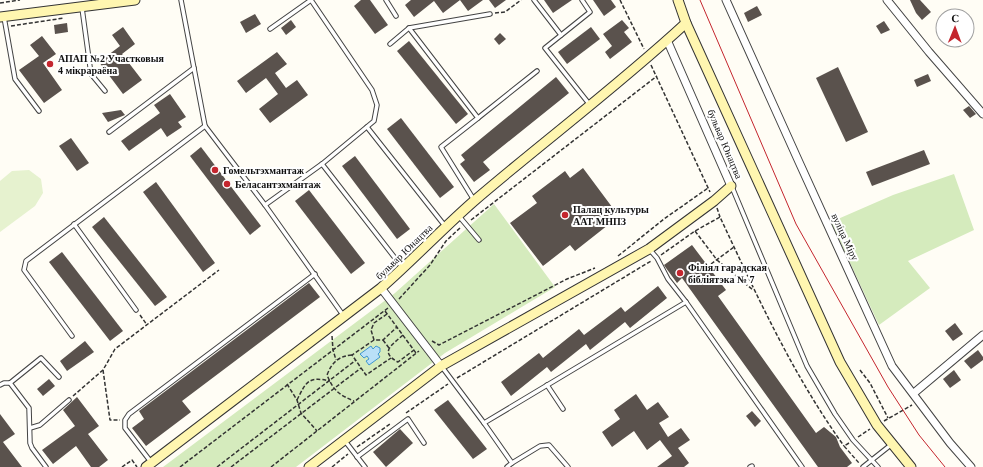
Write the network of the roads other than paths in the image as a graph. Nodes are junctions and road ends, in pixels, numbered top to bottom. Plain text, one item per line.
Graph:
1 (135, 0) edge
2 (181, 0) edge
3 (311, 0) edge
4 (386, 0) edge
5 (534, 0) edge
6 (582, 0) edge
7 (678, 0) edge
8 (726, 0) edge
9 (887, 0) edge
10 (82, 7) junction
11 (490, 14) road end
12 (2, 16) edge
13 (396, 16) dead end
14 (686, 23) junction
15 (409, 28) junction
16 (270, 29) dead end
17 (561, 35) junction
18 (667, 40) junction
19 (390, 44) dead end
20 (194, 68) junction
21 (537, 71) dead end
22 (105, 91) dead end
23 (591, 106) junction
24 (39, 110) dead end
25 (983, 114) edge
26 (478, 118) junction
27 (205, 126) junction
28 (367, 127) junction
29 (109, 132) dead end
30 (322, 164) junction
31 (732, 186) junction
32 (474, 201) junction
33 (265, 206) junction
34 (458, 215) junction
35 (74, 224) junction
36 (445, 227) junction
37 (479, 240) dead end
38 (649, 249) junction
39 (403, 269) junction
40 (315, 274) junction
41 (381, 288) junction
42 (686, 302) junction
43 (136, 310) road end
44 (344, 317) junction
45 (983, 335) edge
46 (72, 336) dead end
47 (441, 366) junction
48 (58, 377) dead end
49 (10, 383) junction
50 (547, 384) junction
51 (0, 385) edge
52 (914, 393) junction
53 (69, 400) road end
54 (563, 409) dead end
55 (484, 422) junction
56 (30, 428) junction
57 (344, 440) junction
58 (424, 443) dead end
59 (892, 444) junction
60 (357, 457) junction
61 (872, 460) junction
62 (512, 463) junction
63 (149, 465) edge
64 (46, 467) edge
65 (309, 467) edge
66 (365, 467) edge
67 (507, 467) edge
68 (568, 467) edge
69 (802, 467) edge
70 (862, 467) edge
71 (878, 467) edge
72 (911, 467) edge
73 (971, 467) edge

1 - 10 street
2 - 20 lane
3 - 16 lane
3 - 28 lane
4 - 13 lane
5 - 17 lane
6 - 17 lane
7 - 14 street
8 - 52 street, вуліца Міру
9 - 25 street
10 - 12 street
10 - 22 lane
11 - 15 lane
12 - 24 lane
14 - 18 street, бульвар Юнацтва
14 - 59 street
15 - 19 lane
15 - 26 lane
17 - 23 lane
18 - 23 street, бульвар Юнацтва
18 - 31 street, бульвар Юнацтва
20 - 27 lane
20 - 29 lane
21 - 26 lane
23 - 32 street, бульвар Юнацтва
26 - 32 lane
27 - 33 lane
27 - 35 lane
28 - 30 lane
28 - 36 lane
30 - 33 lane
30 - 39 lane
31 - 38 street, бульвар Юнацтва
31 - 61 lane
32 - 34 street, бульвар Юнацтва
33 - 40 lane
34 - 36 street, бульвар Юнацтва
34 - 37 lane
35 - 43 lane
35 - 46 lane
36 - 39 street, бульвар Юнацтва
38 - 42 lane
38 - 47 street, бульвар Юнацтва
39 - 41 street, бульвар Юнацтва
40 - 44 lane
40 - 63 lane
41 - 44 street, бульвар Юнацтва
41 - 47 street
42 - 50 lane
42 - 69 lane
44 - 63 street, бульвар Юнацтва
45 - 52 street
47 - 55 lane
47 - 57 street, бульвар Юнацтва
48 - 49 lane
49 - 51 lane
49 - 56 lane
50 - 54 lane
50 - 55 lane
52 - 73 street, вуліца Міру
53 - 56 lane
55 - 62 lane
56 - 64 lane
57 - 60 lane
57 - 65 street, бульвар Юнацтва
58 - 60 lane
59 - 61 lane
59 - 72 street
60 - 66 lane
61 - 70 lane
61 - 71 lane
62 - 67 lane
62 - 68 lane

